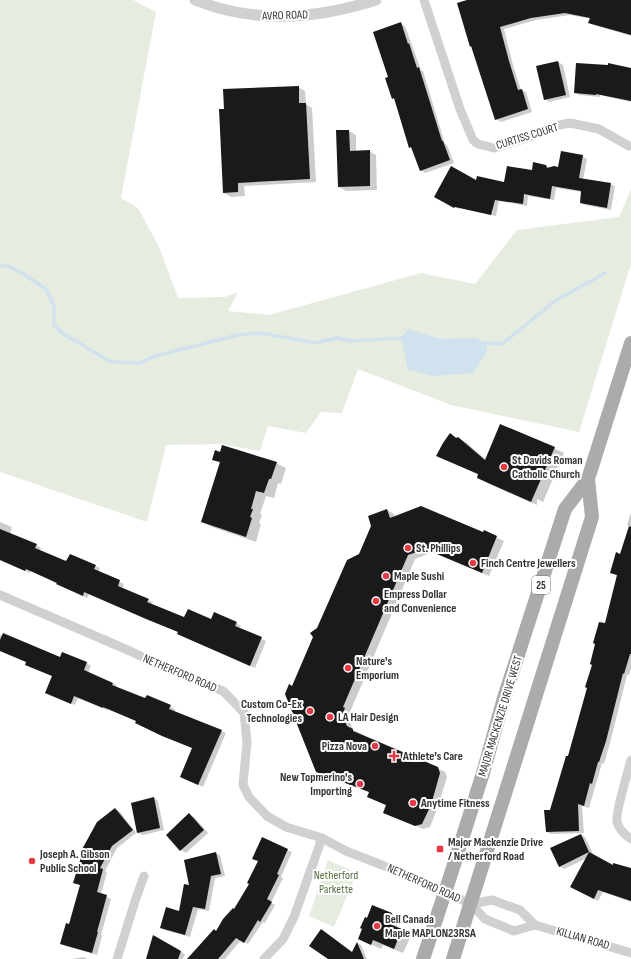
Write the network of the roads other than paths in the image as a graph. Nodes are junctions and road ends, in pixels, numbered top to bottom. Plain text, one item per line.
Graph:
1 (195, 0) edge
2 (376, 0) edge
3 (424, 0) edge
4 (628, 146) dead end
5 (631, 343) edge
6 (588, 479) junction
7 (0, 595) edge
8 (631, 760) edge
9 (322, 838) junction
10 (631, 839) edge
11 (144, 876) dead end
12 (445, 893) junction
13 (471, 904) junction
14 (535, 925) junction
15 (631, 953) edge
16 (269, 957) edge
17 (117, 959) edge
18 (423, 959) edge
19 (453, 959) edge

1 - 2 street, AVRO ROAD
3 - 4 street, CURTISS COURT
5 - 6 main road, MAJOR MACKENZIE DRIVE WEST / 25
6 - 12 main road, MAJOR MACKENZIE DRIVE WEST / 25
6 - 13 main road, MAJOR MACKENZIE DRIVE WEST / 25
7 - 9 street, NETHERFORD ROAD
8 - 10 street
9 - 12 street, NETHERFORD ROAD
9 - 16 street
11 - 17 street
12 - 13 street, NETHERFORD ROAD
12 - 18 main road, MAJOR MACKENZIE DRIVE WEST / 25
13 - 14 street, KILLIAN ROAD
13 - 14 street
13 - 19 main road, MAJOR MACKENZIE DRIVE WEST / 25
14 - 15 street, KILLIAN ROAD

